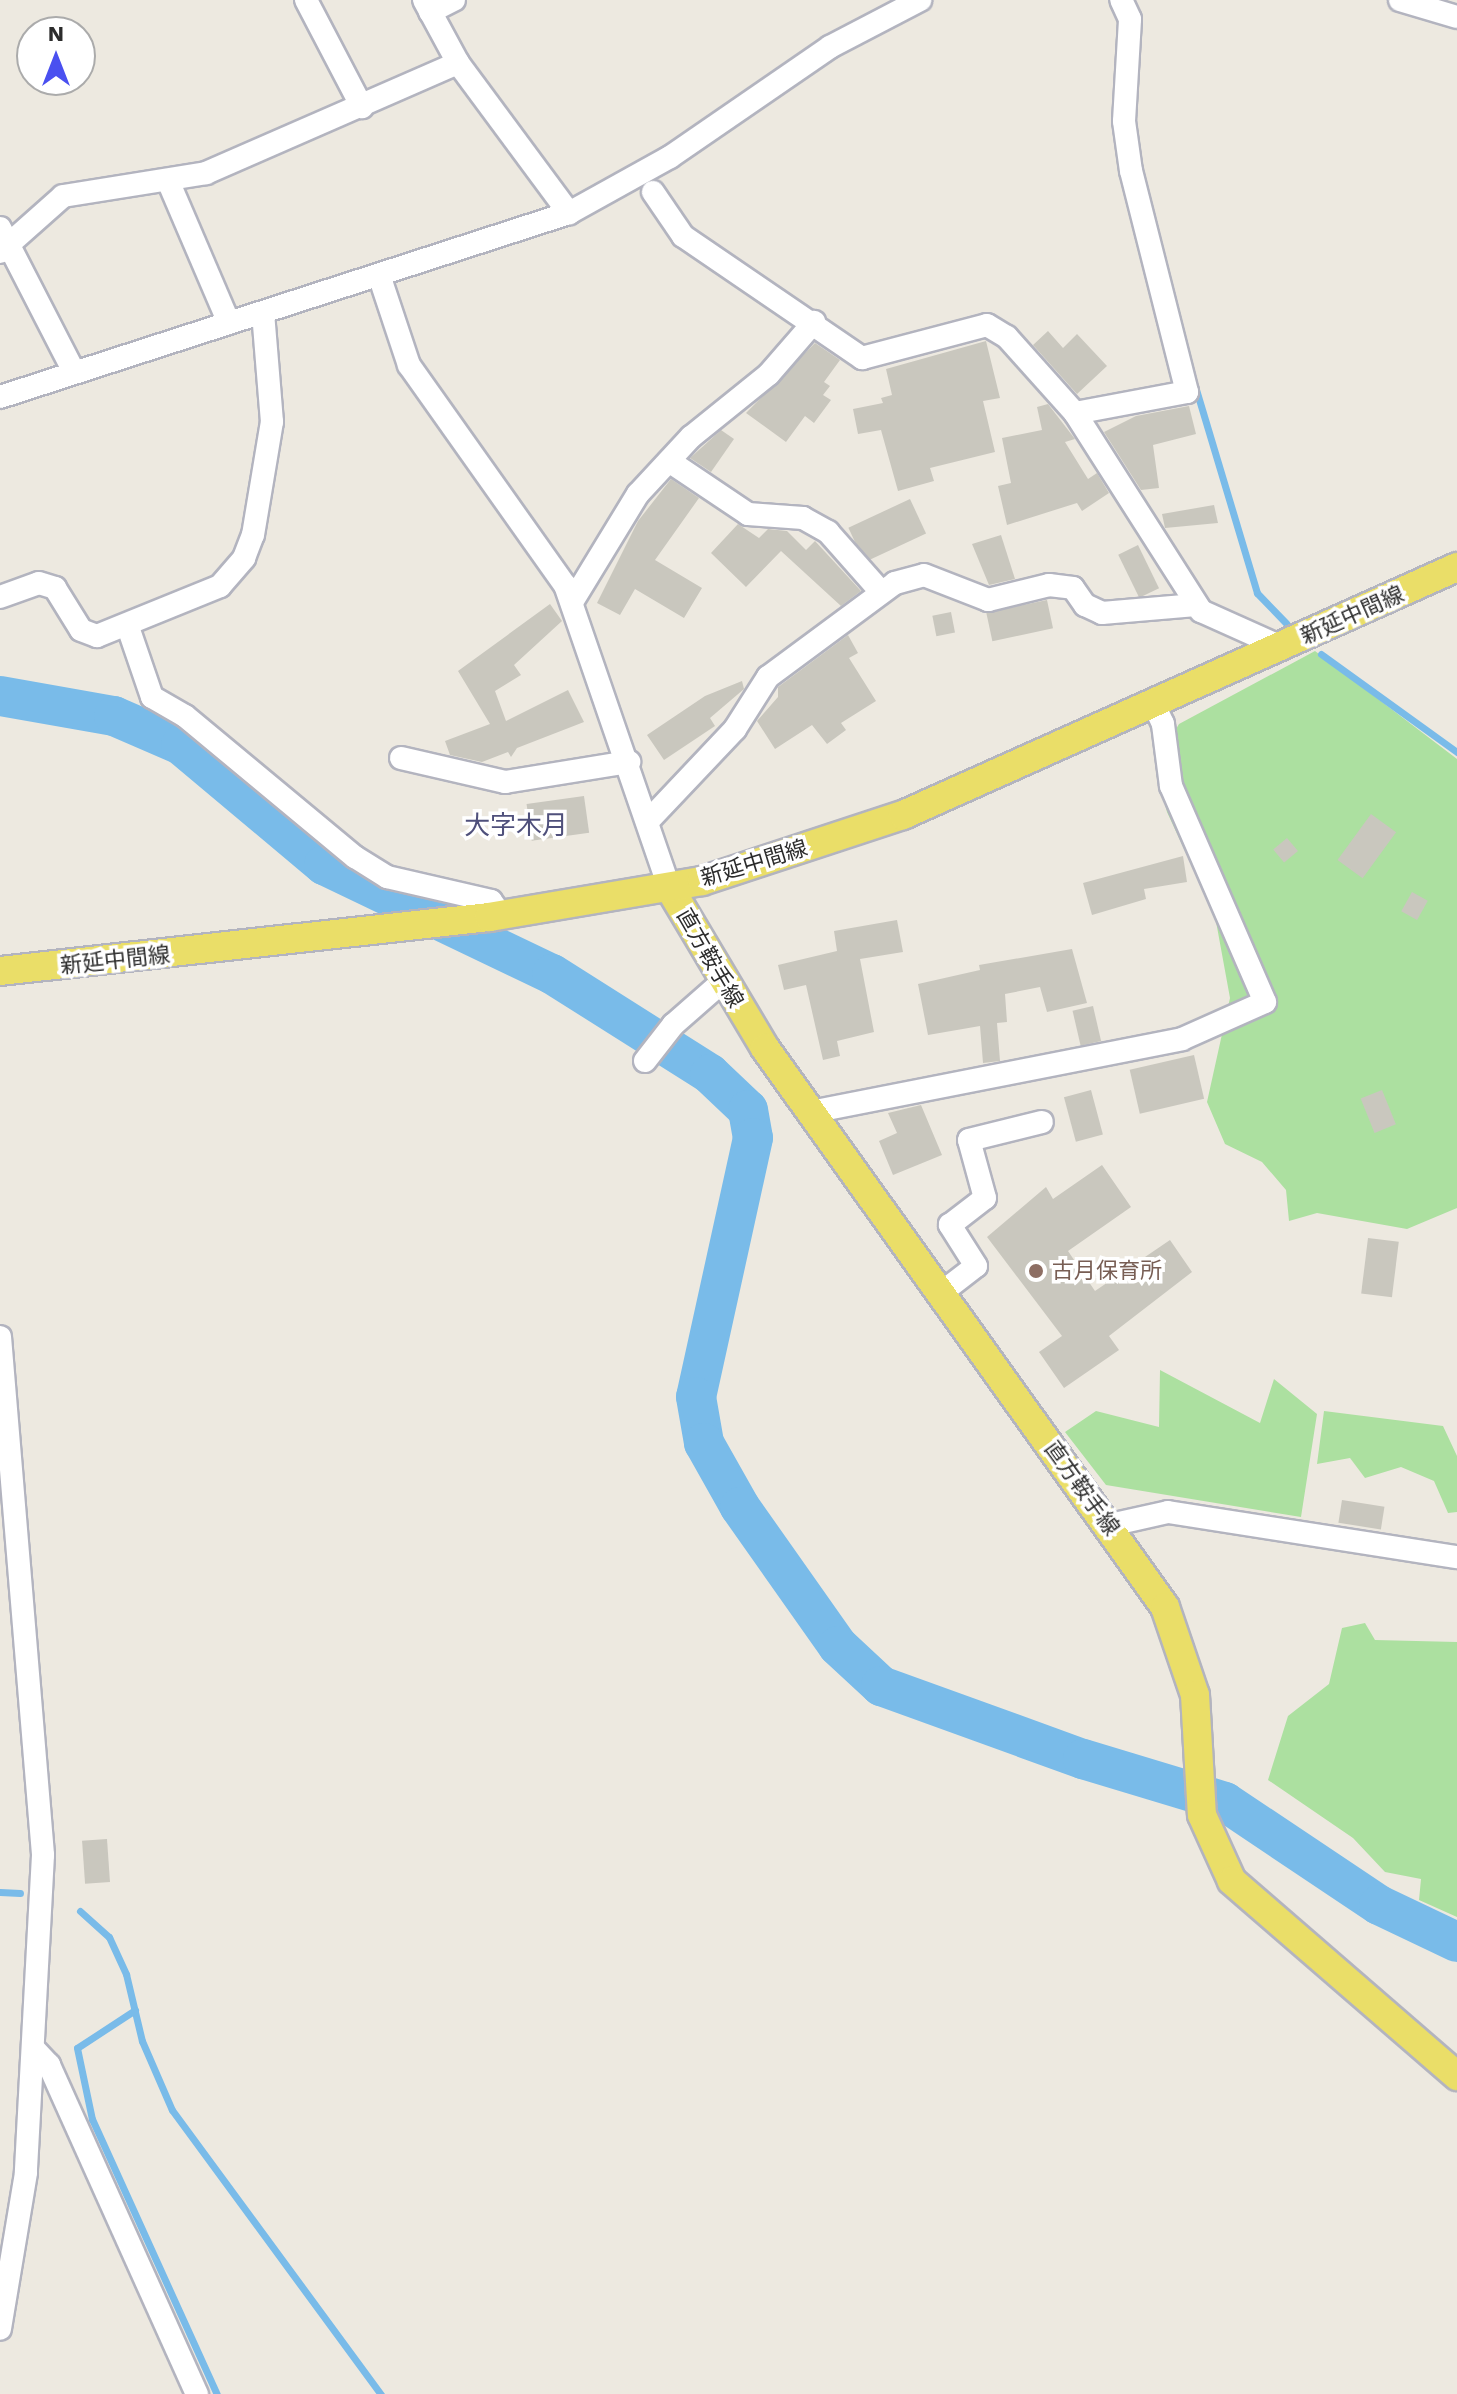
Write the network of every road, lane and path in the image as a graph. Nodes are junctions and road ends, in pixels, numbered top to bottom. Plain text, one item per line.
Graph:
1 (306, 0) edge
2 (454, 0) edge
3 (1121, 0) edge
4 (1400, 0) edge
5 (914, 2) edge
6 (427, 6) edge
7 (1457, 17) edge
8 (458, 63) junction
9 (362, 107) junction
10 (169, 183) junction
11 (653, 192) dead end
12 (569, 213) junction
13 (3, 241) edge
14 (379, 275) junction
15 (263, 312) junction
16 (814, 322) junction
17 (229, 323) junction
18 (74, 372) junction
19 (0, 397) edge
20 (1075, 413) junction
21 (669, 461) junction
22 (1457, 567) edge
23 (881, 592) junction
24 (0, 597) edge
25 (572, 602) junction
26 (1196, 605) junction
27 (128, 627) junction
28 (1281, 647) junction
29 (1154, 705) junction
30 (401, 758) dead end
31 (629, 762) junction
32 (650, 819) junction
33 (669, 887) junction
34 (495, 916) junction
35 (0, 971) edge
36 (721, 983) junction
37 (645, 1061) dead end
38 (811, 1112) junction
39 (1042, 1122) dead end
40 (941, 1293) junction
41 (0, 1337) edge
42 (1110, 1525) junction
43 (1457, 1557) edge
44 (35, 2050) junction
45 (1457, 2076) edge
46 (5, 2265) edge
47 (0, 2329) edge
48 (197, 2394) edge

1 - 9 street
2 - 6 street
3 - 20 street
4 - 7 street
5 - 12 street
6 - 8 street
8 - 9 street
8 - 12 street
9 - 10 street
10 - 13 street
10 - 17 street
11 - 16 street
12 - 14 street
13 - 18 street
14 - 15 street
14 - 25 street
15 - 17 street
15 - 27 street
16 - 20 street
16 - 21 street
17 - 18 street
18 - 19 street
20 - 26 street
21 - 23 street
21 - 25 street
22 - 28 main road, 新延中間線
23 - 26 street
23 - 32 street
24 - 27 street
25 - 31 street
26 - 28 street
27 - 34 street
28 - 29 main road, 新延中間線
29 - 33 main road, 新延中間線
29 - 38 street
30 - 31 street
31 - 32 street
32 - 33 street
33 - 34 main road, 新延中間線
33 - 36 main road, 直方鞍手線
34 - 35 main road, 新延中間線
36 - 37 street
36 - 38 main road, 直方鞍手線
38 - 40 main road, 直方鞍手線
39 - 40 street
40 - 42 main road, 直方鞍手線
41 - 44 street
42 - 43 street
42 - 45 main road, 直方鞍手線
44 - 46 street
44 - 48 street
46 - 47 street

